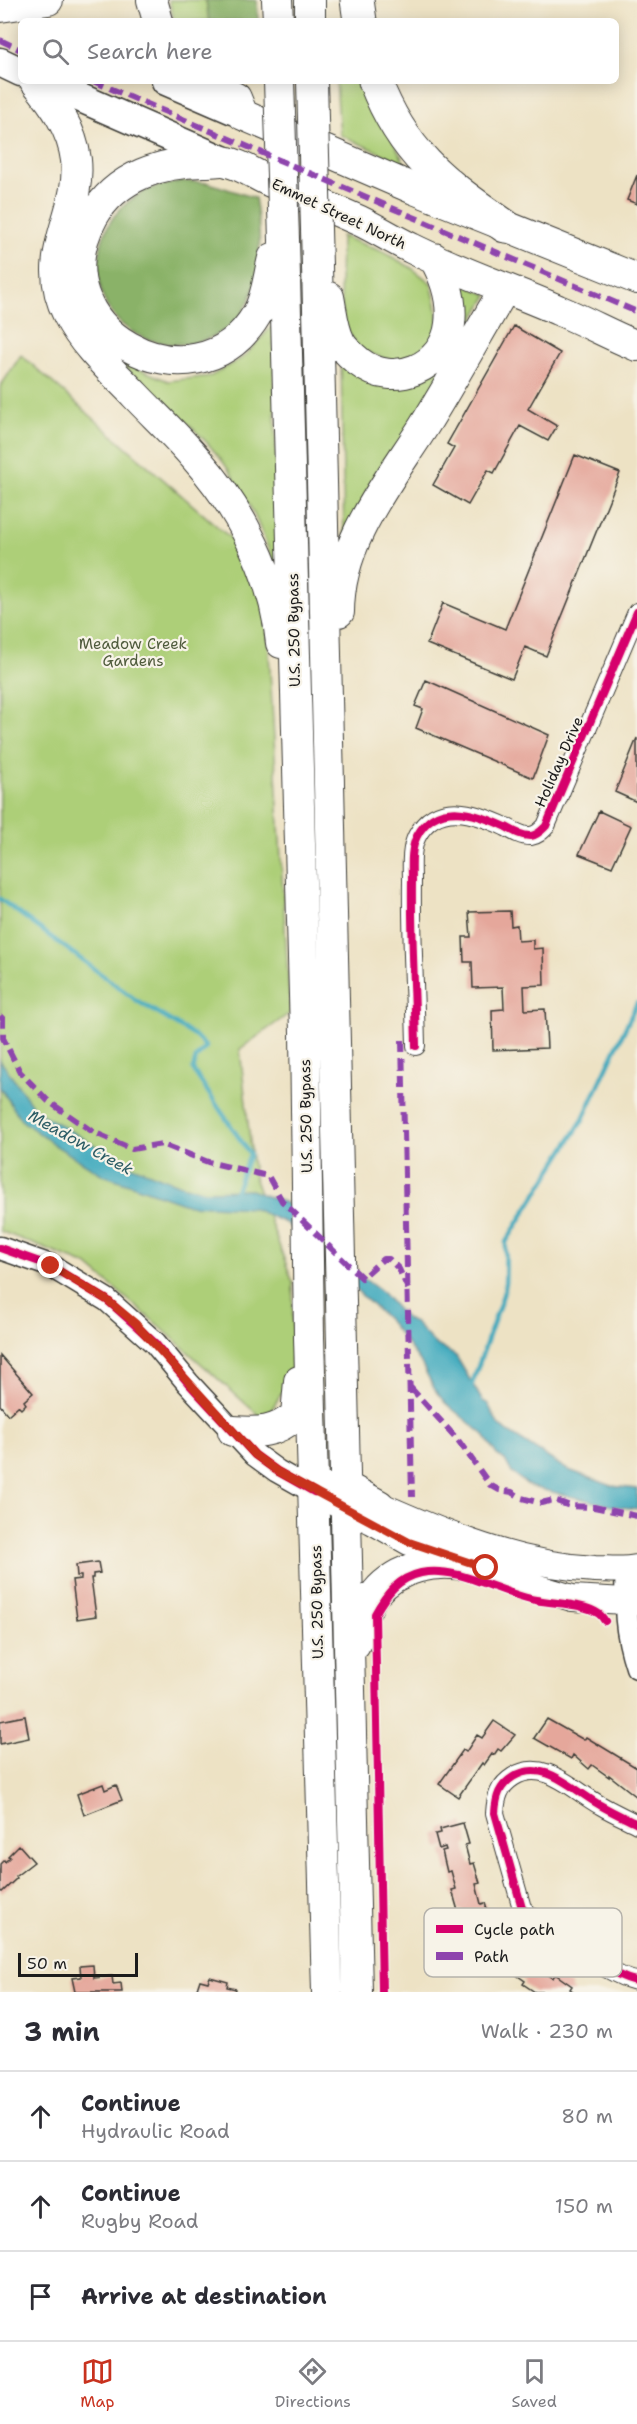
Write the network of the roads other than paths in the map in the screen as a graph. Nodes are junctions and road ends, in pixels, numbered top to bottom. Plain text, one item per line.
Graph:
1 (48, 0) edge
2 (152, 0) edge
3 (277, 0) edge
4 (310, 0) edge
5 (357, 0) edge
6 (0, 8) edge
7 (22, 18) edge
8 (157, 18) edge
9 (278, 18) edge
10 (310, 18) edge
11 (360, 18) edge
12 (0, 62) edge
13 (18, 71) edge
14 (37, 84) edge
15 (49, 84) edge
16 (173, 84) edge
17 (210, 84) edge
18 (279, 84) edge
19 (312, 84) edge
20 (376, 84) edge
21 (243, 115) junction
22 (227, 162) junction
23 (505, 226) junction
24 (284, 240) junction
25 (434, 258) junction
26 (317, 266) junction
27 (637, 279) edge
28 (505, 288) junction
29 (637, 346) edge
30 (637, 612) edge
31 (296, 720) junction
32 (329, 827) junction
33 (416, 1046) dead end
34 (0, 1248) edge
35 (309, 1337) junction
36 (233, 1431) junction
37 (314, 1492) junction
38 (345, 1498) junction
39 (379, 1505) joint
40 (632, 1569) edge
41 (508, 1579) junction
42 (631, 1600) edge
43 (350, 1658) junction
44 (637, 1667) edge
45 (637, 1824) edge
46 (324, 1887) junction
47 (522, 1908) edge
48 (621, 1977) edge
49 (637, 1981) edge
50 (318, 1992) edge
51 (327, 1992) edge
52 (357, 1992) edge

1 - 6 highway
2 - 8 highway
3 - 9 highway
4 - 10 highway
5 - 11 highway
6 - 7 main road
12 - 13 main road
14 - 31 highway
15 - 22 main road, Emmet Street North
16 - 21 main road
17 - 21 highway
18 - 24 highway, U.S. 250 Bypass, bridge
19 - 26 highway, U.S. 250 Bypass, bridge
20 - 23 highway
21 - 23 highway
22 - 24 highway
22 - 25 highway, Emmet Street North
23 - 27 highway
24 - 31 highway, U.S. 250 Bypass
25 - 26 highway
25 - 28 highway, Emmet Street North
26 - 32 highway, U.S. 250 Bypass
28 - 29 highway, Emmet Street North
28 - 32 highway
30 - 33 street, Holiday Drive
31 - 35 highway, U.S. 250 Bypass
32 - 38 highway, U.S. 250 Bypass
34 - 36 street
35 - 36 highway
35 - 37 highway, U.S. 250 Bypass
36 - 37 street
37 - 38 highway
37 - 46 highway, U.S. 250 Bypass
38 - 39 highway
38 - 41 main road
38 - 43 highway, U.S. 250 Bypass
39 - 40 main road
40 - 42 street
41 - 42 main road
41 - 43 highway
42 - 44 street
43 - 52 highway, U.S. 250 Bypass
45 - 47 street
46 - 50 highway
46 - 51 highway, U.S. 250 Bypass
48 - 49 street

